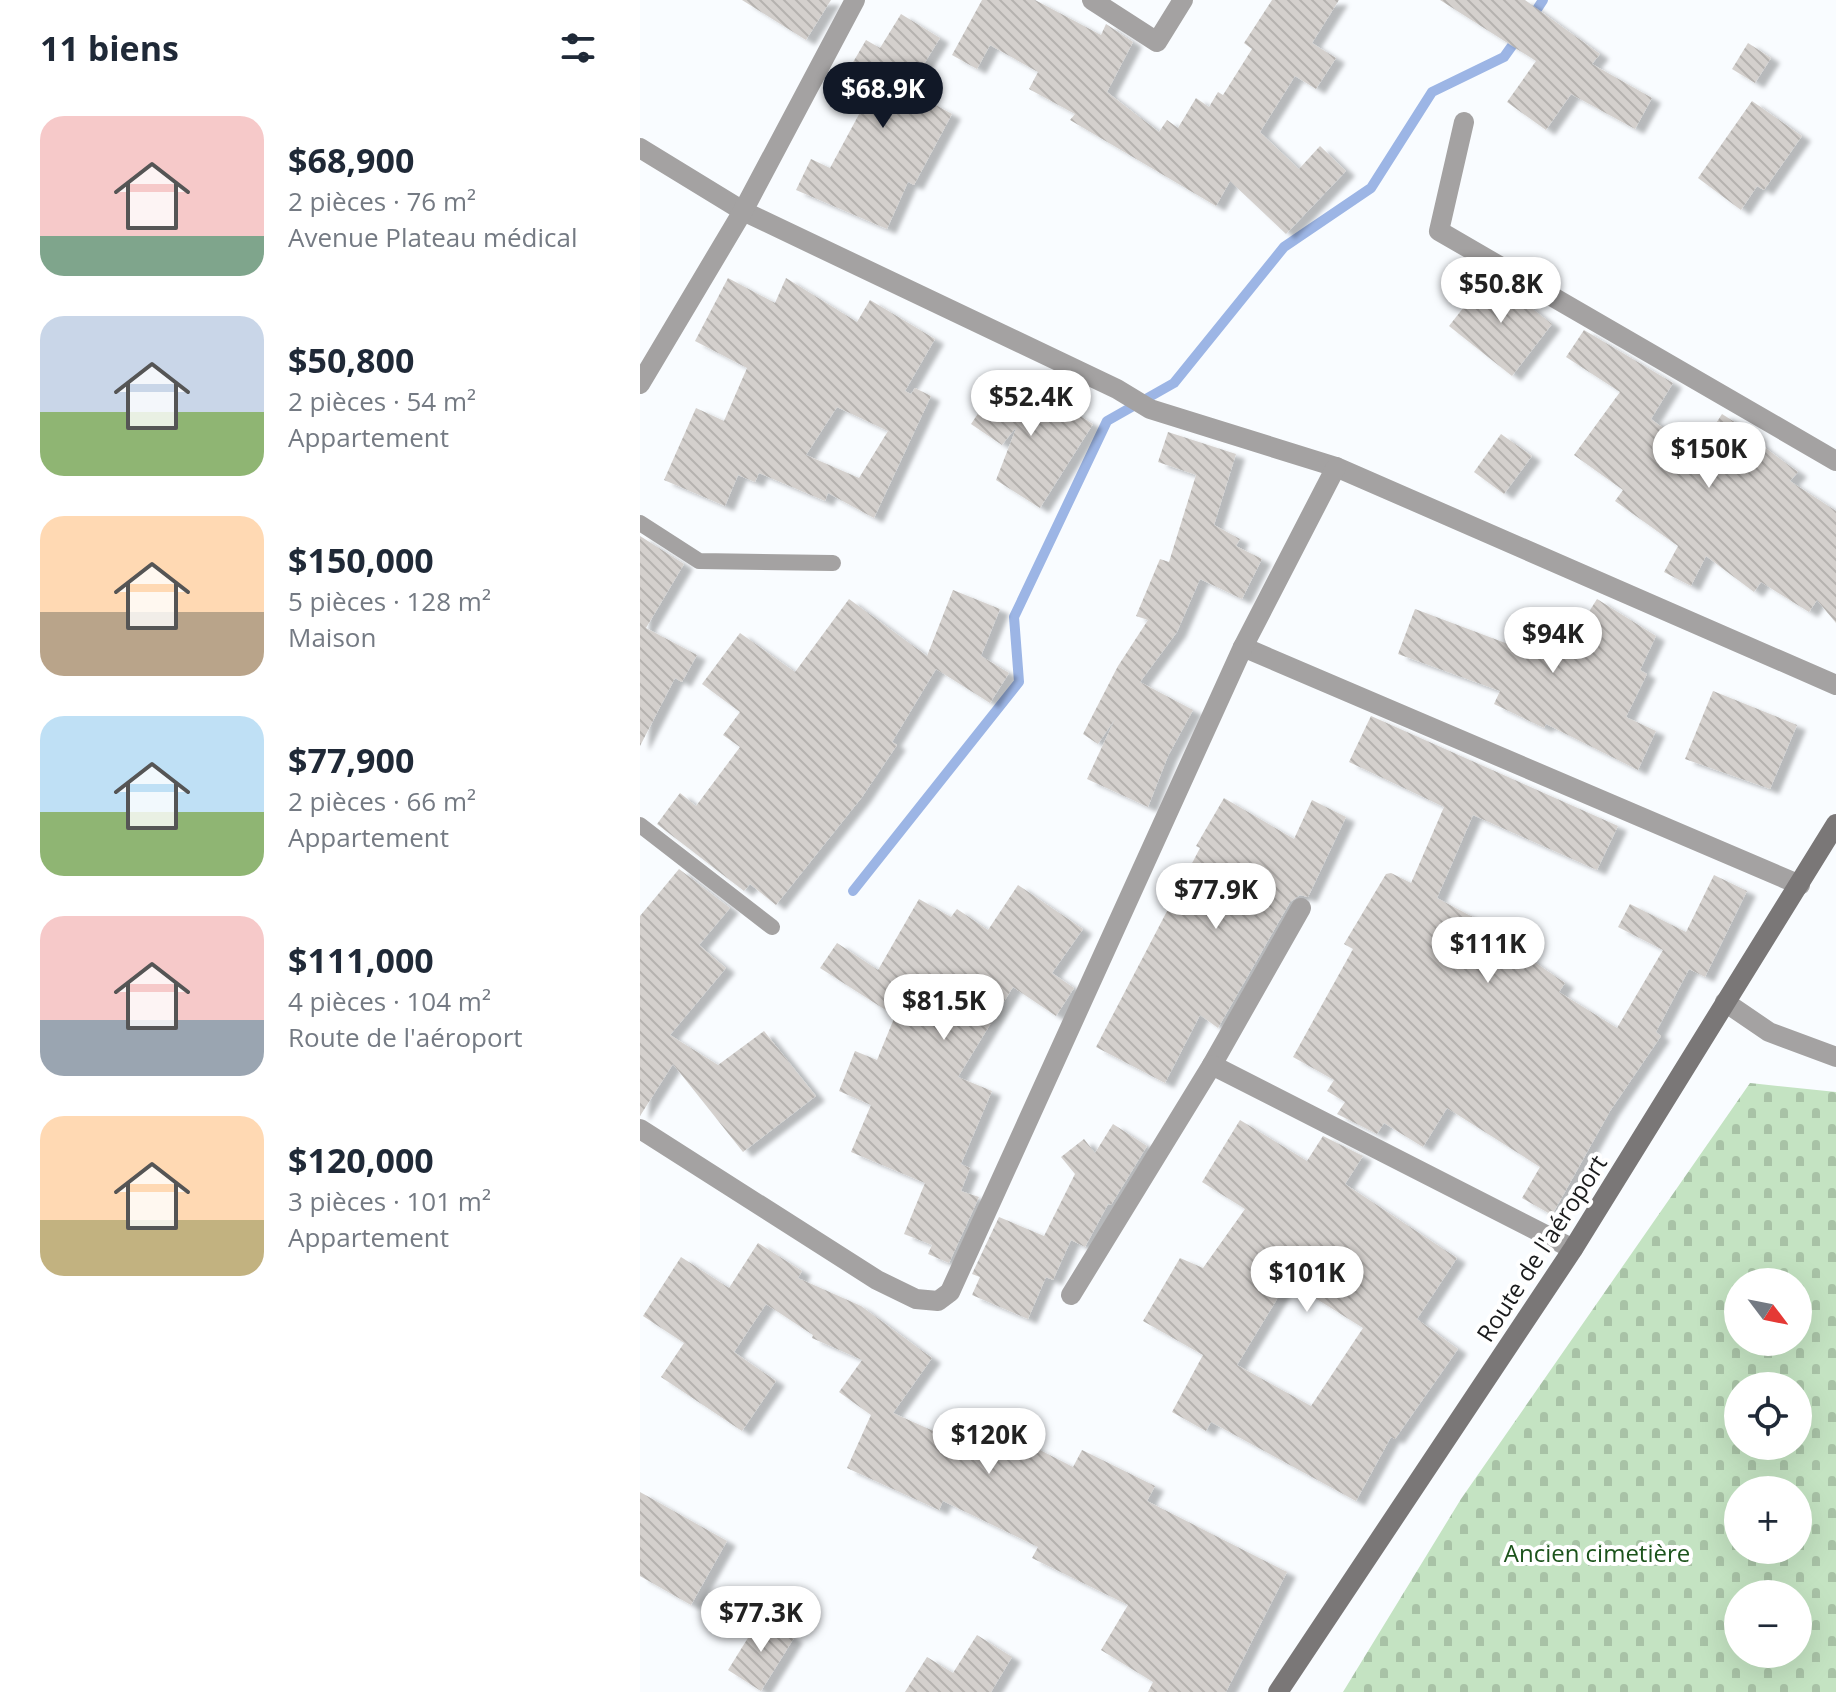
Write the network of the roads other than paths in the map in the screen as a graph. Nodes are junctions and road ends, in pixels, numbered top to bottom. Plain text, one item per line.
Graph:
1 (855, 0) edge
2 (1092, 0) edge
3 (1183, 0) edge
4 (1464, 122) dead end
5 (640, 148) edge
6 (743, 211) junction
7 (640, 384) edge
8 (1836, 461) edge
9 (1336, 467) junction
10 (640, 523) edge
11 (833, 563) dead end
12 (1243, 647) junction
13 (1836, 685) edge
14 (1836, 824) edge
15 (640, 825) edge
16 (1800, 885) junction
17 (1301, 908) dead end
18 (772, 927) dead end
19 (1725, 1002) junction
20 (1836, 1057) edge
21 (1212, 1065) junction
22 (640, 1129) edge
23 (1573, 1249) junction
24 (1071, 1295) dead end
25 (1278, 1692) edge

1 - 6 street
2 - 3 street
4 - 8 street
5 - 6 street
6 - 7 street
6 - 9 street
9 - 12 street
9 - 13 street
10 - 11 lane
12 - 16 street
12 - 22 street
14 - 16 street, Route de l'aéroport
15 - 18 lane
16 - 19 street, Route de l'aéroport
17 - 21 street
19 - 20 street
19 - 23 street, Route de l'aéroport
21 - 23 street
21 - 24 street
23 - 25 street, Route de l'aéroport

